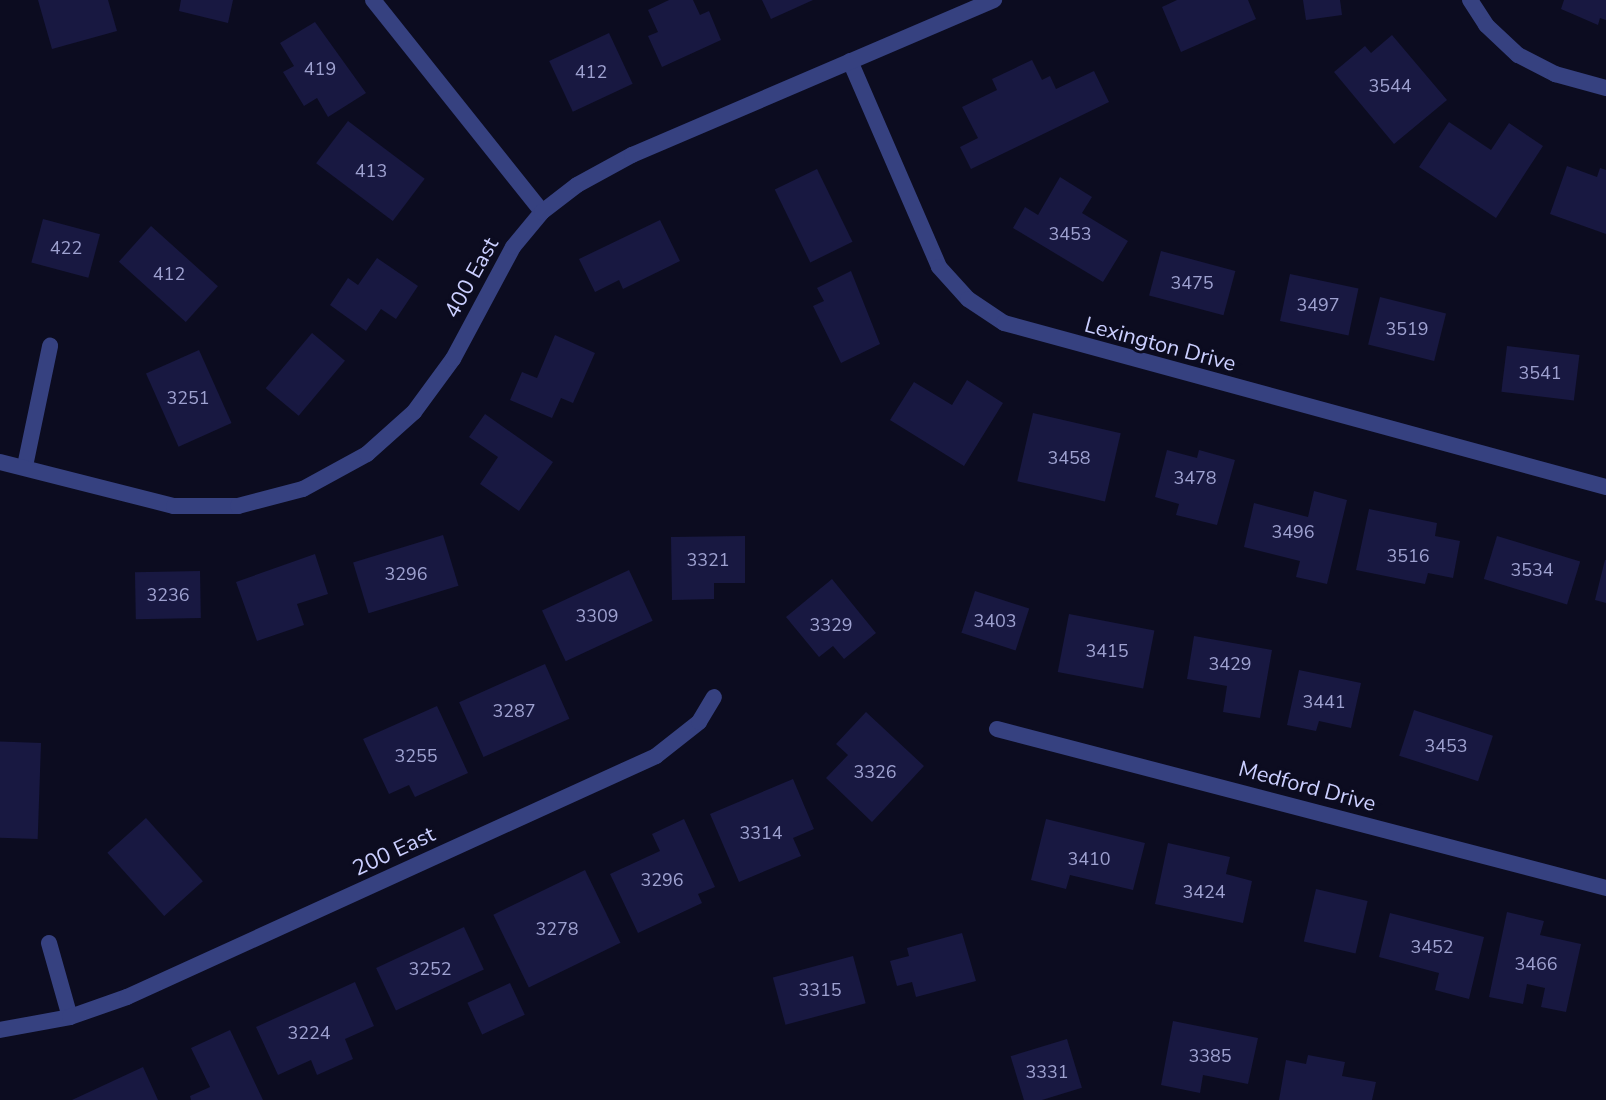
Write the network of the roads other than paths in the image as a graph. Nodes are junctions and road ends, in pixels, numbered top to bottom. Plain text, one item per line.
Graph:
1 (373, 0) edge
2 (994, 0) edge
3 (1470, 0) edge
4 (850, 61) junction
5 (1606, 88) edge
6 (542, 212) junction
7 (50, 346) dead end
8 (0, 462) edge
9 (25, 466) junction
10 (1606, 487) edge
11 (714, 697) dead end
12 (997, 729) dead end
13 (1606, 888) edge
14 (49, 943) dead end
15 (70, 1017) junction
16 (0, 1030) edge

1 - 6 street
2 - 4 street, 400 East
3 - 5 street
4 - 6 street, 400 East
4 - 10 street, Lexington Drive
6 - 9 street, 400 East
7 - 9 street
8 - 9 street, 400 East
11 - 15 street, 200 East
12 - 13 street, Medford Drive
14 - 15 street
15 - 16 street, 200 East

